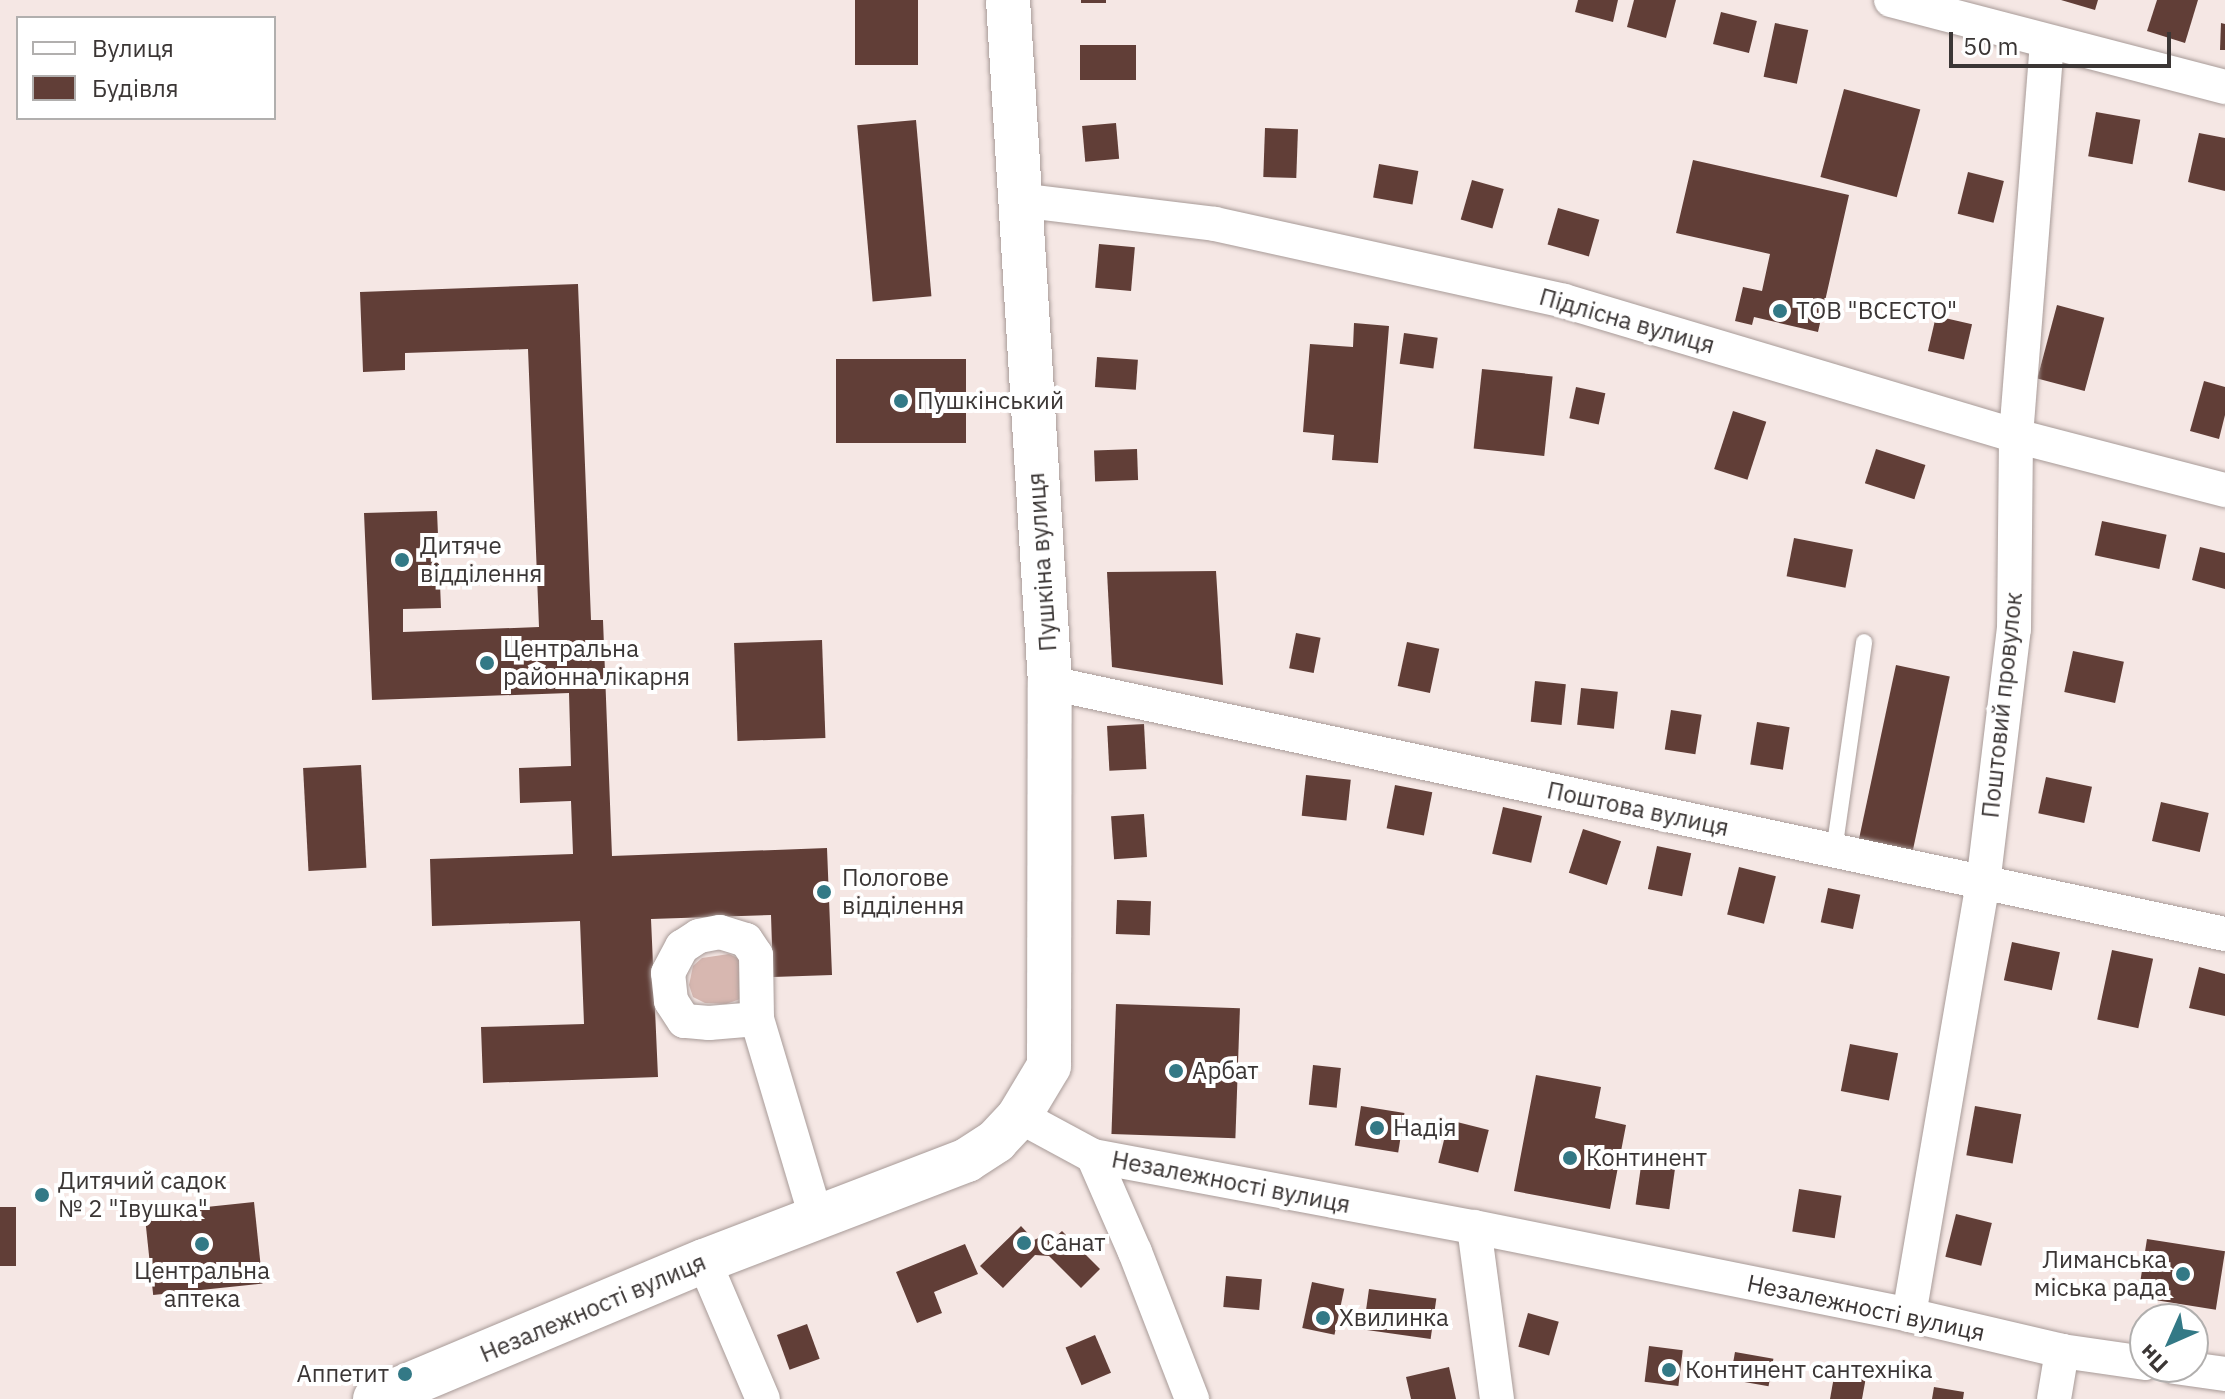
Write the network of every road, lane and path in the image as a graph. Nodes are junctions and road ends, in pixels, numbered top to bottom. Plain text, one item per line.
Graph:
1 (1008, 0) edge
2 (1891, 0) edge
3 (1926, 5) edge
4 (2047, 42) junction
5 (2225, 87) edge
6 (1018, 200) junction
7 (2016, 436) junction
8 (2225, 490) edge
9 (1864, 642) dead end
10 (1050, 683) junction
11 (1834, 851) junction
12 (1983, 884) junction
13 (2225, 934) edge
14 (757, 1019) dead end
15 (1019, 1116) junction
16 (1093, 1156) junction
17 (816, 1217) junction
18 (1474, 1227) junction
19 (704, 1261) junction
20 (1909, 1315) junction
21 (2062, 1351) junction
22 (2129, 1361) edge
23 (391, 1396) edge
24 (763, 1399) edge
25 (1192, 1399) edge
26 (1497, 1399) edge
27 (2054, 1399) edge

1 - 6 main road, Пушкіна вулиця
2 - 3 street
3 - 4 street
4 - 5 street
4 - 7 street, Поштовий провулок
6 - 7 street, Підлісна вулиця
6 - 10 main road, Пушкіна вулиця
7 - 8 street, Підлісна вулиця
7 - 12 street, Поштовий провулок
9 - 11 lane
10 - 11 street, Поштова вулиця
10 - 15 main road, Пушкіна вулиця
11 - 12 street, Поштова вулиця
12 - 13 street, Поштова вулиця
12 - 20 street, Поштовий провулок
14 - 17 street
15 - 16 street, Незалежності вулиця
15 - 17 main road, Незалежності вулиця
16 - 18 street, Незалежності вулиця
16 - 25 street
17 - 19 main road, Незалежності вулиця
18 - 20 street, Незалежності вулиця
18 - 26 street
19 - 23 main road, Незалежності вулиця
19 - 24 street
20 - 21 street, Незалежності вулиця
21 - 22 street, Незалежності вулиця
21 - 27 street

